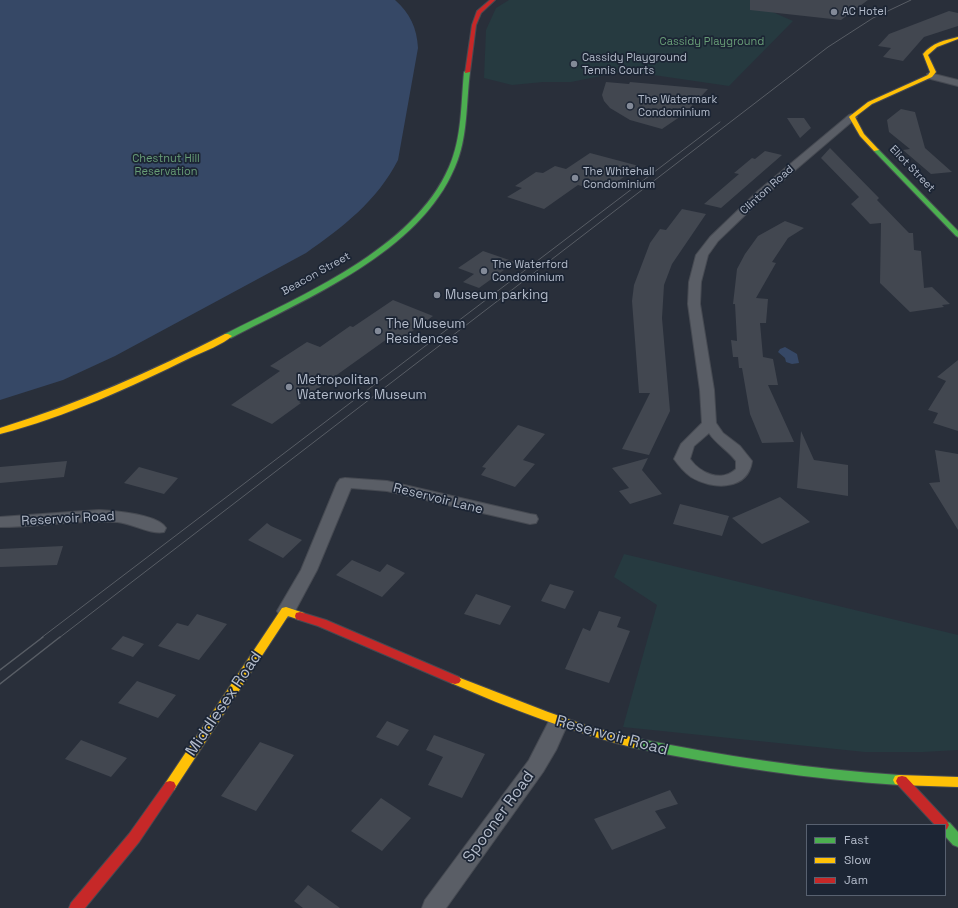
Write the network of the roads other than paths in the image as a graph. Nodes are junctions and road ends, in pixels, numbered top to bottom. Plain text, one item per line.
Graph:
1 (493, 0) edge
2 (958, 38) edge
3 (930, 76) junction
4 (958, 83) edge
5 (852, 117) junction
6 (958, 235) edge
7 (709, 423) junction
8 (0, 430) edge
9 (345, 483) joint
10 (530, 520) dead end
11 (0, 522) edge
12 (158, 528) dead end
13 (286, 611) junction
14 (558, 723) junction
15 (902, 781) junction
16 (958, 782) edge
17 (942, 824) edge
18 (946, 828) edge
19 (958, 841) edge
20 (76, 908) edge
21 (433, 908) edge

1 - 8 street, Beacon Street
2 - 3 street
3 - 4 street
3 - 5 street, Clinton Road
5 - 6 street, Eliot Street
5 - 7 street, Clinton Road
7 - 7 street
9 - 10 street, Reservoir Lane
9 - 13 street, Middlesex Road
11 - 12 street, Reservoir Road
13 - 14 street, Reservoir Road
13 - 20 street, Middlesex Road
14 - 15 street, Reservoir Road
14 - 21 street, Spooner Road
15 - 16 street, Reservoir Road
15 - 17 street
18 - 19 street

